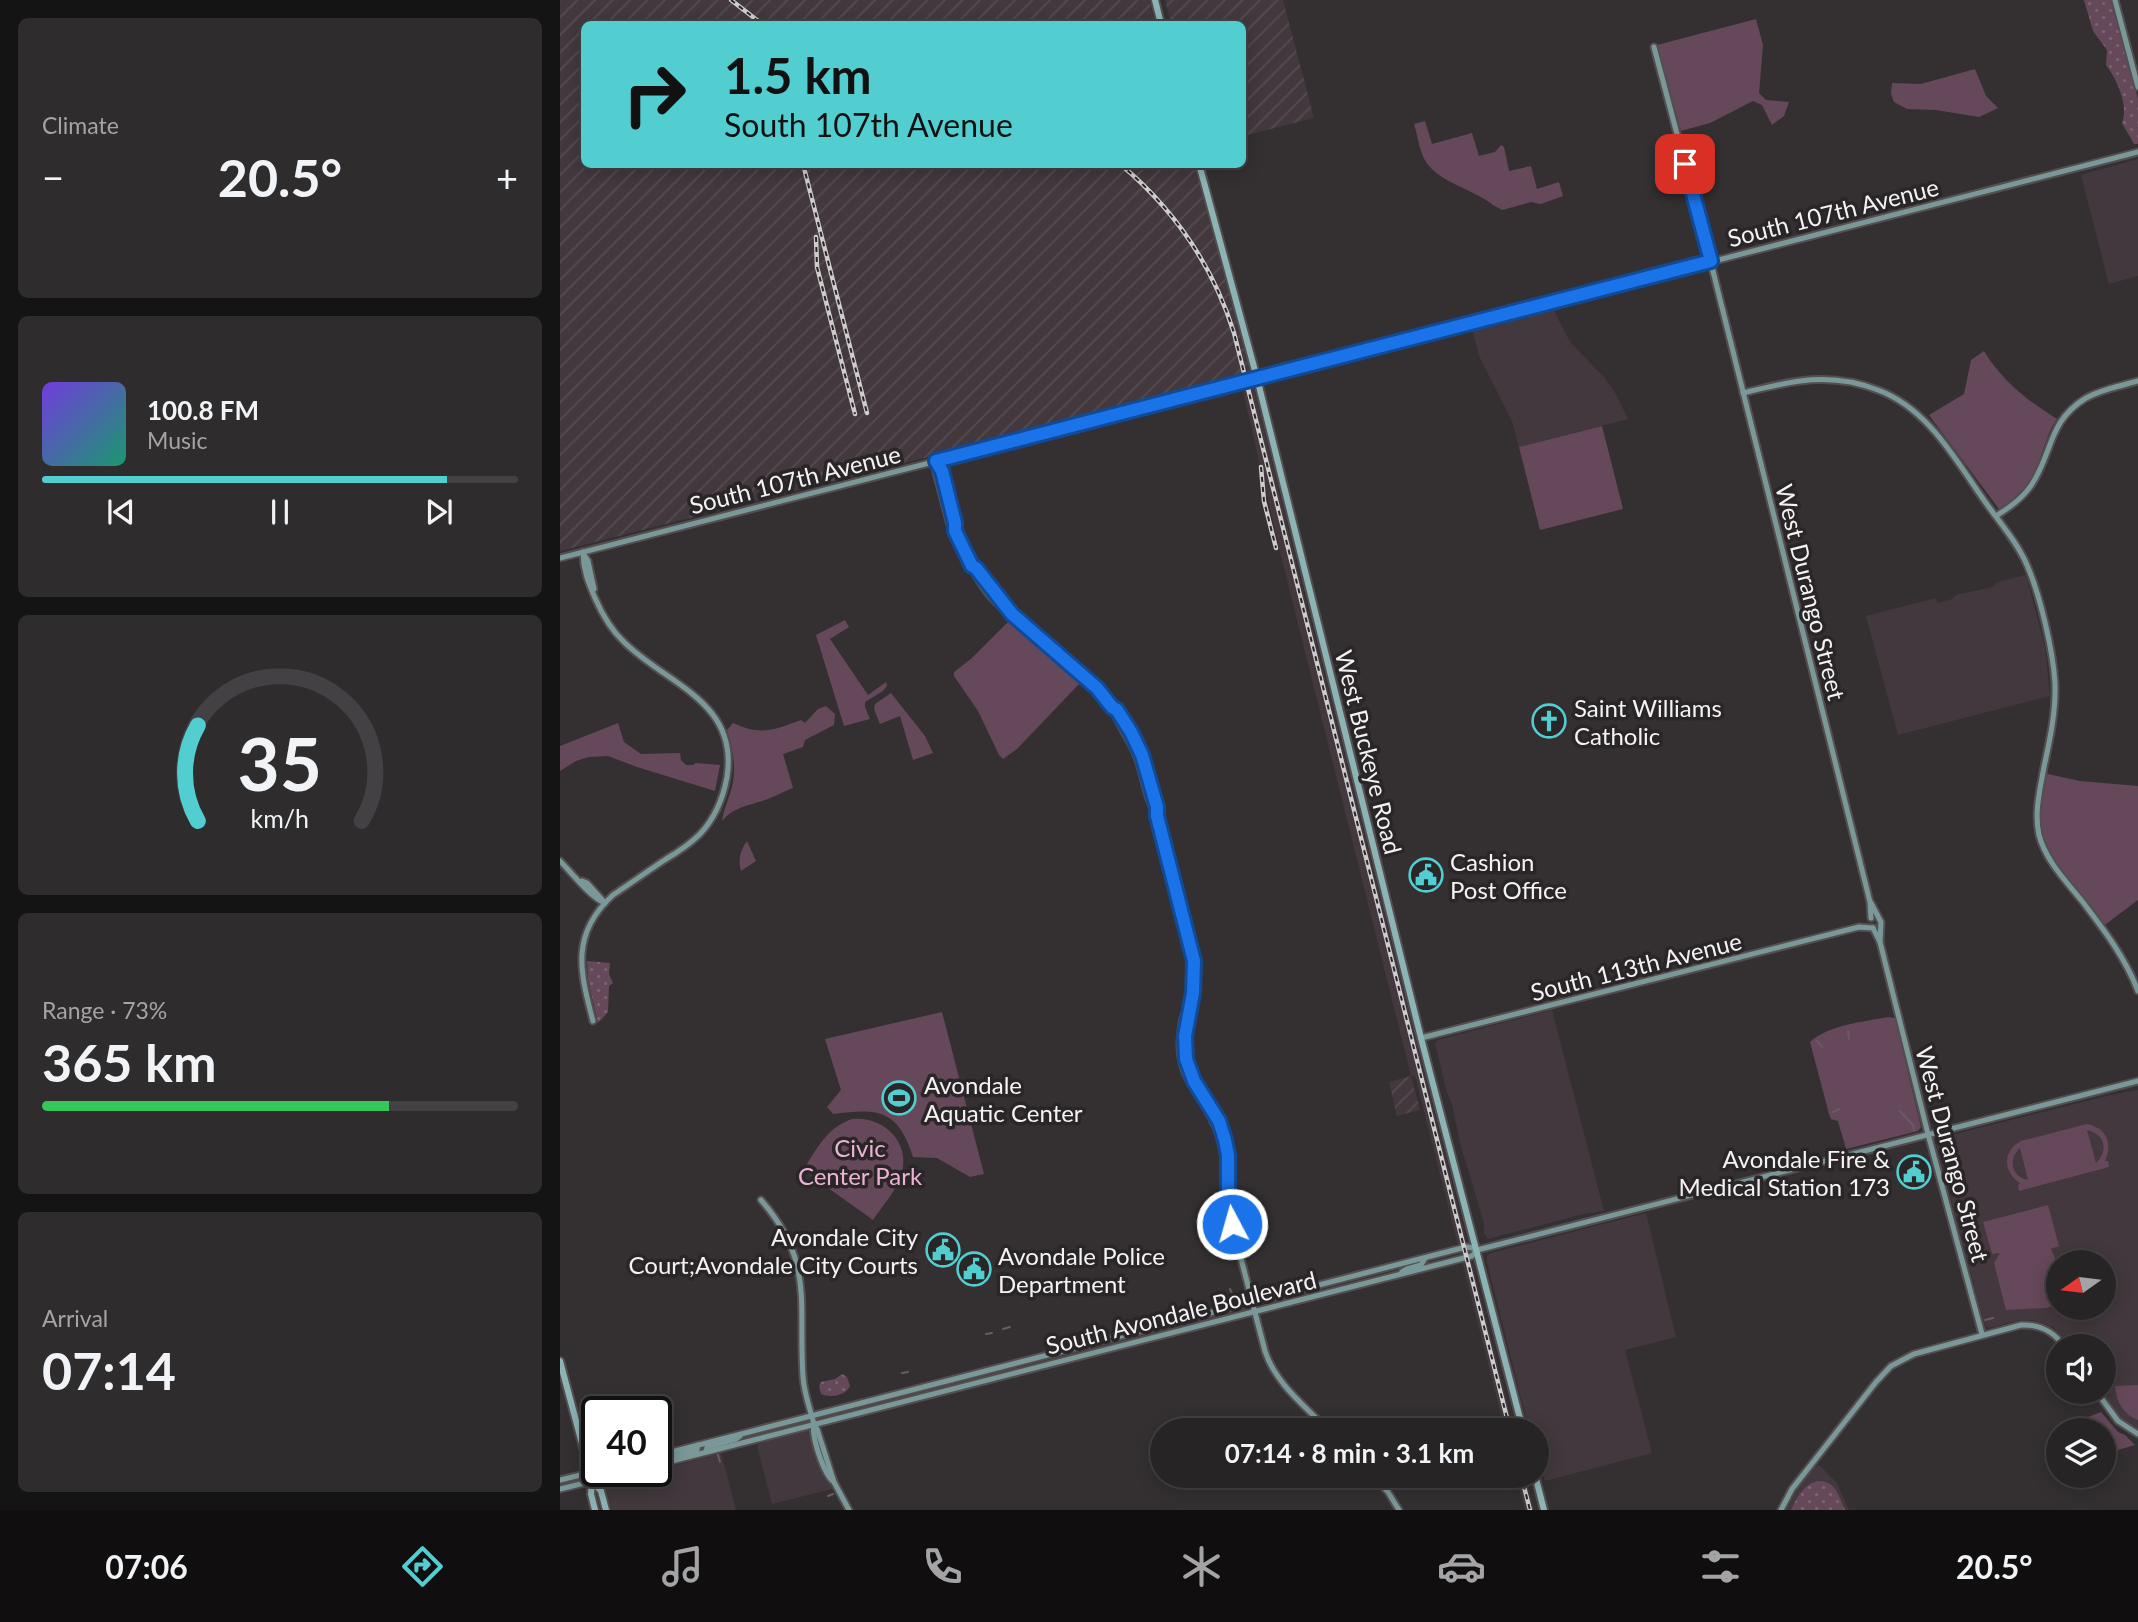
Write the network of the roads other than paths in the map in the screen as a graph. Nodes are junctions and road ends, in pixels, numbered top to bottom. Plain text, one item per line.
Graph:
1 (1155, 0) edge
2 (2118, 2) edge
3 (1160, 21) edge
4 (1654, 47) dead end
5 (2138, 87) edge
6 (2138, 152) edge
7 (1200, 168) edge
8 (1711, 261) junction
9 (1257, 378) junction
10 (2138, 381) edge
11 (1743, 393) junction
12 (936, 461) junction
13 (1996, 516) junction
14 (583, 552) junction
15 (560, 558) edge
16 (560, 861) edge
17 (1871, 902) junction
18 (605, 903) junction
19 (1871, 919) junction
20 (1859, 927) junction
21 (1877, 928) junction
22 (2138, 991) edge
23 (593, 1021) dead end
24 (1421, 1038) junction
25 (2138, 1081) edge
26 (1928, 1135) junction
27 (761, 1200) dead end
28 (1478, 1250) junction
29 (1425, 1258) junction
30 (1400, 1274) junction
31 (1252, 1303) junction
32 (1254, 1311) junction
33 (1982, 1334) junction
34 (2053, 1334) edge
35 (560, 1361) edge
36 (1006, 1366) junction
37 (1008, 1374) junction
38 (2106, 1404) edge
39 (811, 1416) junction
40 (1316, 1418) edge
41 (1520, 1418) edge
42 (814, 1424) junction
43 (581, 1432) edge
44 (742, 1434) junction
45 (2138, 1434) edge
46 (698, 1445) junction
47 (672, 1452) edge
48 (706, 1452) junction
49 (672, 1457) edge
50 (672, 1460) edge
51 (581, 1475) edge
52 (560, 1480) edge
53 (581, 1484) edge
54 (592, 1487) edge
55 (597, 1487) edge
56 (1384, 1488) edge
57 (1538, 1488) edge
58 (560, 1489) edge
59 (596, 1510) edge
60 (606, 1510) edge
61 (849, 1510) edge
62 (1399, 1510) edge
63 (1544, 1510) edge
64 (1781, 1510) edge

1 - 3 main road
2 - 5 street
4 - 8 street
6 - 8 street, South 107th Avenue
7 - 9 main road, West Buckeye Road
8 - 9 street, South 107th Avenue
8 - 11 street, West Durango Street
9 - 12 street, South 107th Avenue
9 - 24 main road, West Buckeye Road
10 - 13 street
11 - 13 street
11 - 17 street, West Durango Street
12 - 14 street, South 107th Avenue
12 - 31 street
13 - 22 street
14 - 15 street, South 107th Avenue
14 - 18 street
16 - 18 street
17 - 19 street
17 - 21 street
18 - 23 street
19 - 20 street, South 113th Avenue
19 - 21 street
20 - 21 street, South 113th Avenue
20 - 24 street, South 113th Avenue
21 - 26 street, West Durango Street
24 - 28 main road, West Buckeye Road
25 - 26 street, South Avondale Boulevard
26 - 28 street, South Avondale Boulevard
26 - 33 street, West Durango Street
27 - 39 street
28 - 29 street, South Avondale Boulevard
28 - 30 street, South Avondale Boulevard
28 - 41 main road, West Buckeye Road
29 - 30 street
29 - 31 street, South Avondale Boulevard
30 - 32 street, South Avondale Boulevard
31 - 32 street
31 - 36 street, South Avondale Boulevard
32 - 37 street, South Avondale Boulevard
32 - 40 street
33 - 34 street
33 - 64 street
35 - 43 main road
36 - 37 street
36 - 39 street, South Avondale Boulevard
37 - 42 street, South Avondale Boulevard
38 - 45 street
39 - 42 street
39 - 44 street, South Avondale Boulevard
42 - 48 street, South Avondale Boulevard
42 - 61 street
44 - 46 street
44 - 48 street
46 - 47 street
46 - 49 street
48 - 50 street
51 - 52 street
53 - 58 street
54 - 59 main road
55 - 60 main road
56 - 62 street
57 - 63 main road

